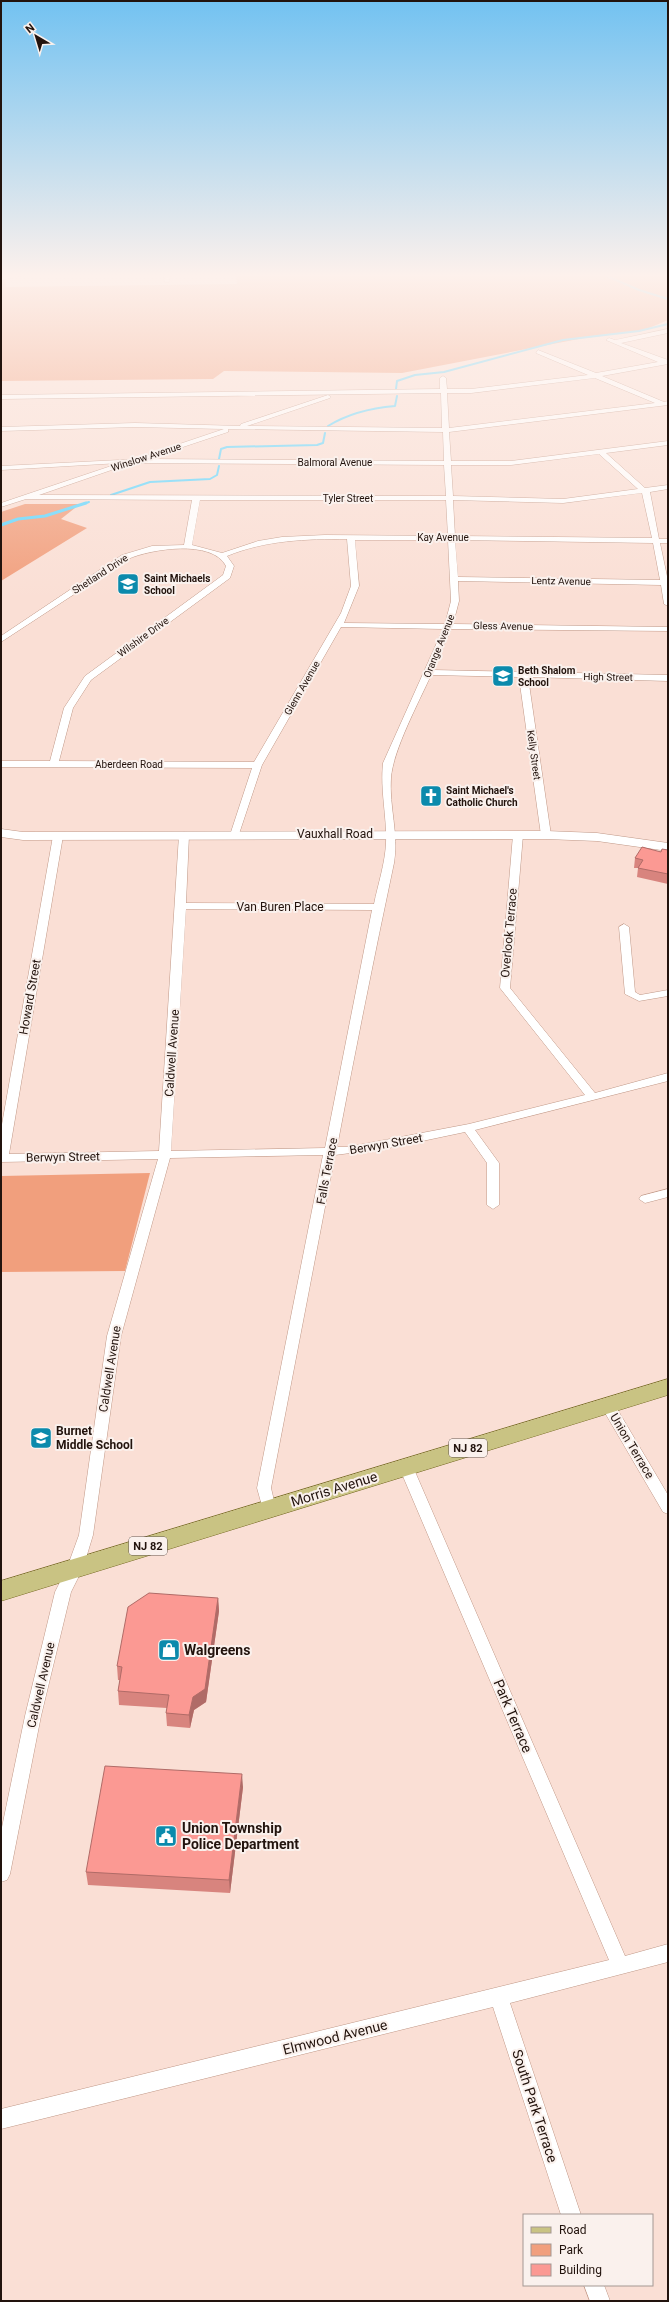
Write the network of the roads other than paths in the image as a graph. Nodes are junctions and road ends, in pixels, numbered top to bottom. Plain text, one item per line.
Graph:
1 (443, 383) edge
2 (531, 383) edge
3 (616, 383) edge
4 (444, 392) junction
5 (335, 393) junction
6 (2, 397) edge
7 (666, 403) edge
8 (1, 405) edge
9 (235, 428) junction
10 (1, 429) edge
11 (446, 430) junction
12 (668, 443) edge
13 (601, 452) junction
14 (132, 461) junction
15 (448, 462) junction
16 (1, 468) edge
17 (668, 487) edge
18 (645, 490) junction
19 (27, 497) junction
20 (450, 498) junction
21 (196, 499) junction
22 (1, 505) edge
23 (452, 537) junction
24 (351, 538) junction
25 (656, 540) junction
26 (668, 541) edge
27 (188, 546) junction
28 (221, 556) junction
29 (454, 579) junction
30 (666, 583) edge
31 (668, 604) edge
32 (338, 625) junction
33 (448, 625) junction
34 (668, 629) edge
35 (1, 640) edge
36 (429, 672) junction
37 (523, 675) junction
38 (668, 678) edge
39 (1, 764) edge
40 (54, 764) junction
41 (257, 765) junction
42 (391, 834) junction
43 (1, 835) edge
44 (184, 835) junction
45 (235, 835) junction
46 (518, 835) junction
47 (546, 835) junction
48 (58, 836) junction
49 (668, 847) edge
50 (182, 906) junction
51 (378, 907) junction
52 (624, 926) dead end
53 (668, 993) edge
54 (668, 1077) edge
55 (592, 1097) junction
56 (468, 1128) junction
57 (330, 1152) junction
58 (165, 1156) junction
59 (2, 1158) edge
60 (668, 1193) edge
61 (645, 1200) dead end
62 (493, 1205) dead end
63 (668, 1387) edge
64 (608, 1406) junction
65 (406, 1467) junction
66 (668, 1508) edge
67 (269, 1509) junction
68 (75, 1568) junction
69 (1, 1590) edge
70 (1, 1874) edge
71 (668, 1953) edge
72 (620, 1965) junction
73 (499, 1997) junction
74 (1, 2119) edge
75 (571, 2214) edge
76 (594, 2286) edge
77 (600, 2301) edge

1 - 4 street, Orange Avenue
2 - 4 street
3 - 7 street
4 - 5 street
4 - 11 street, Orange Avenue
5 - 6 street
5 - 9 street, Winslow Avenue
6 - 8 street
7 - 11 street
9 - 10 street
9 - 11 street
9 - 14 street, Winslow Avenue
11 - 15 street, Orange Avenue
12 - 13 street, Balmoral Avenue
13 - 15 street, Balmoral Avenue
13 - 18 street
14 - 15 street, Balmoral Avenue
14 - 16 street, Balmoral Avenue
14 - 19 street, Winslow Avenue
15 - 20 street, Orange Avenue
17 - 18 street, Tyler Street
18 - 20 street, Tyler Street
18 - 25 street
19 - 21 street, Tyler Street
19 - 22 street, Winslow Avenue
20 - 21 street, Tyler Street
20 - 23 street, Orange Avenue
21 - 27 street
23 - 24 street, Kay Avenue
23 - 25 street, Kay Avenue
23 - 29 street, Orange Avenue
24 - 28 street, Kay Avenue
24 - 32 street, Glenn Avenue
25 - 26 street, Kay Avenue
25 - 30 street
27 - 28 street
27 - 35 street, Shetland Drive
28 - 40 street, Wilshire Drive
29 - 30 street, Lentz Avenue
29 - 33 street, Orange Avenue
30 - 31 street
32 - 33 street, Gless Avenue
32 - 41 street, Glenn Avenue
33 - 34 street, Gless Avenue
33 - 36 street, Orange Avenue
36 - 37 street, High Street
36 - 42 street, Orange Avenue
37 - 38 street, High Street
37 - 47 street, Kelly Street
39 - 40 street, Aberdeen Road
40 - 41 street, Aberdeen Road
41 - 45 street, Glenn Avenue
42 - 45 street, Vauxhall Road
42 - 46 street, Vauxhall Road
42 - 51 street, Falls Terrace
43 - 48 street, Vauxhall Road
44 - 45 street, Vauxhall Road
44 - 48 street, Vauxhall Road
44 - 50 street, Caldwell Avenue
46 - 47 street, Vauxhall Road
46 - 55 street, Overlook Terrace
47 - 49 street, Vauxhall Road
48 - 59 street, Howard Street
50 - 51 street, Van Buren Place
50 - 58 street, Caldwell Avenue
51 - 57 street, Falls Terrace
52 - 53 street
54 - 55 street, Berwyn Street
55 - 56 street, Berwyn Street
56 - 57 street, Berwyn Street
56 - 62 street
57 - 58 street, Berwyn Street
57 - 67 street, Falls Terrace
58 - 59 street, Berwyn Street
58 - 68 street, Caldwell Avenue
60 - 61 street
63 - 64 main road, Morris Avenue / NJ 82
64 - 65 main road, Morris Avenue / NJ 82
64 - 66 street, Union Terrace
65 - 67 main road, Morris Avenue / NJ 82
65 - 72 street, Park Terrace
67 - 68 main road, Morris Avenue / NJ 82
68 - 69 main road, Morris Avenue / NJ 82
68 - 70 street, Caldwell Avenue
71 - 72 street, Elmwood Avenue
72 - 73 street, Elmwood Avenue
73 - 74 street, Elmwood Avenue
73 - 75 street, South Park Terrace
76 - 77 street

